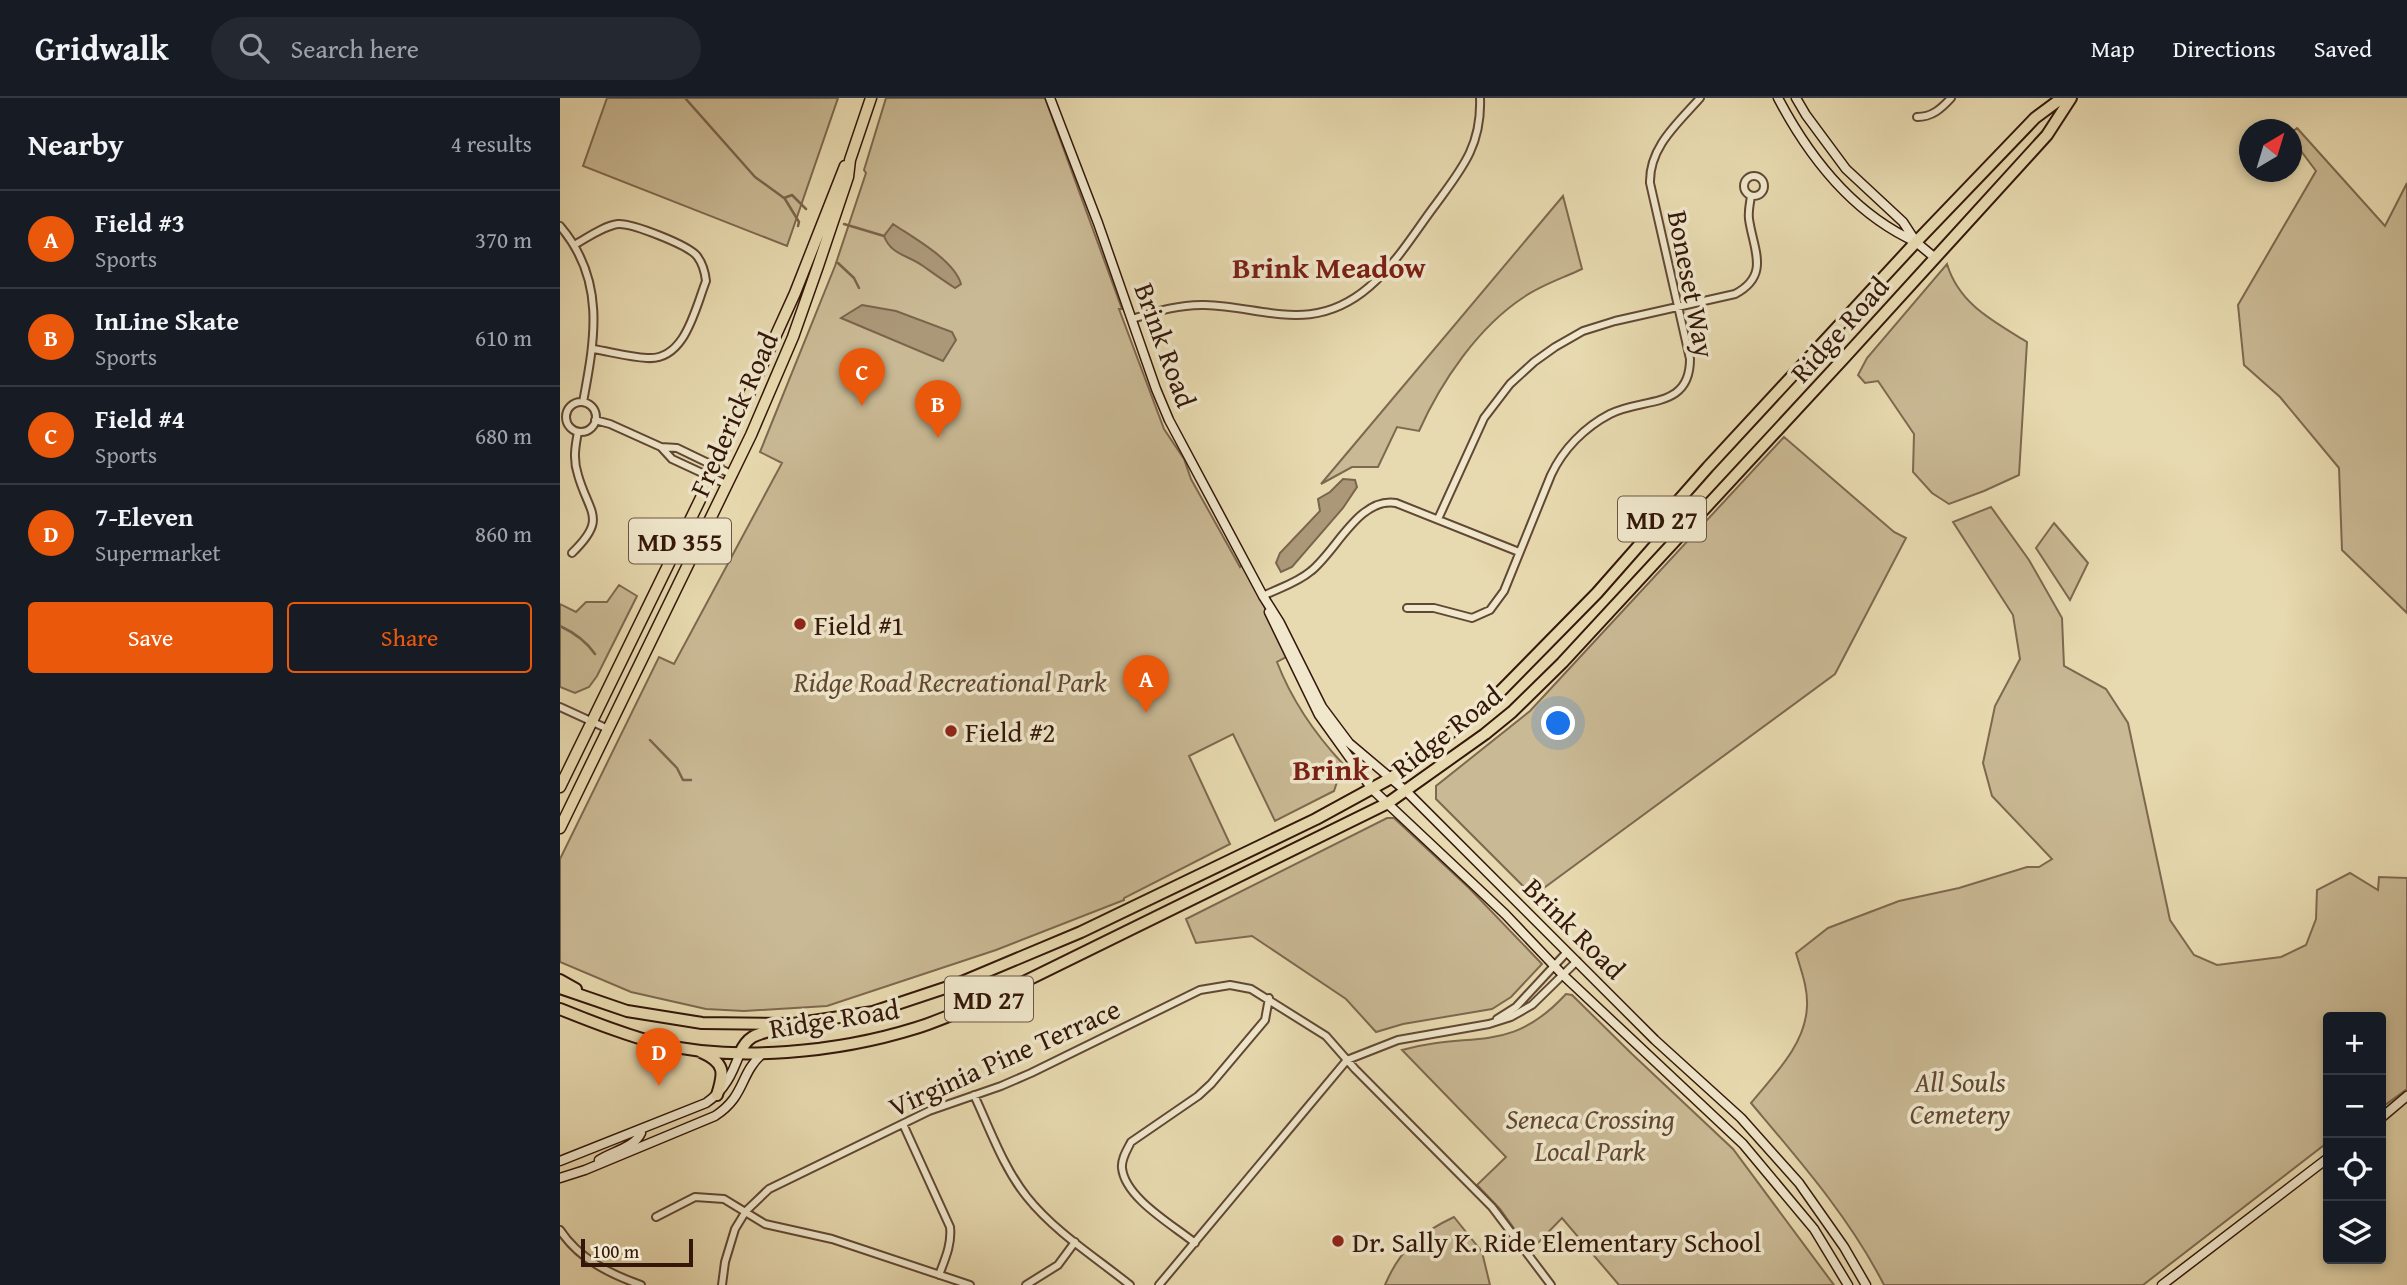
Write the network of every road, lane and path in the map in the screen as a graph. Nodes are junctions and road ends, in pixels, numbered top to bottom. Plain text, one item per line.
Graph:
1 (870, 98) edge
2 (1050, 98) edge
3 (1480, 98) edge
4 (1700, 98) edge
5 (1778, 98) edge
6 (1796, 98) edge
7 (1951, 98) edge
8 (2062, 98) edge
9 (2071, 98) edge
10 (1917, 117) dead end
11 (850, 160) junction
12 (1751, 196) dead end
13 (560, 226) edge
14 (1916, 242) junction
15 (574, 244) junction
16 (1934, 257) junction
17 (1677, 308) junction
18 (1132, 319) junction
19 (593, 349) junction
20 (583, 402) junction
21 (563, 413) edge
22 (595, 420) junction
23 (578, 432) junction
24 (661, 447) junction
25 (716, 467) junction
26 (733, 475) junction
27 (712, 477) junction
28 (728, 485) junction
29 (1438, 519) junction
30 (1519, 552) junction
31 (572, 553) dead end
32 (1263, 596) junction
33 (1407, 608) dead end
34 (560, 707) edge
35 (592, 722) junction
36 (608, 729) junction
37 (1391, 778) junction
38 (560, 787) edge
39 (1372, 789) junction
40 (1406, 792) junction
41 (1388, 803) junction
42 (560, 828) edge
43 (1567, 952) junction
44 (1577, 961) junction
45 (1554, 966) junction
46 (1563, 975) junction
47 (560, 980) edge
48 (560, 988) edge
49 (1269, 998) junction
50 (600, 1002) junction
51 (560, 1009) edge
52 (793, 1024) junction
53 (1489, 1024) junction
54 (692, 1048) junction
55 (763, 1052) junction
56 (740, 1053) junction
57 (1347, 1060) junction
58 (974, 1095) junction
59 (717, 1096) junction
60 (2407, 1096) edge
61 (2386, 1114) edge
62 (903, 1124) junction
63 (639, 1129) junction
64 (560, 1161) edge
65 (2323, 1162) edge
66 (585, 1170) junction
67 (560, 1178) edge
68 (746, 1211) junction
69 (656, 1217) dead end
70 (560, 1230) edge
71 (1075, 1242) junction
72 (1195, 1243) junction
73 (939, 1275) junction
74 (641, 1285) edge
75 (722, 1285) edge
76 (970, 1285) edge
77 (1026, 1285) edge
78 (1130, 1285) edge
79 (1159, 1285) edge
80 (1551, 1285) edge
81 (1848, 1285) edge
82 (1866, 1285) edge
83 (2162, 1285) edge

1 - 11 main road, Frederick Road / MD 355
2 - 18 main road, Brink Road
3 - 18 street
4 - 17 street, Boneset Way
5 - 14 main road
6 - 14 main road
7 - 10 street
8 - 14 highway, Ridge Road / MD 27
9 - 16 highway, Ridge Road / MD 27
11 - 25 main road, Frederick Road / MD 355
11 - 26 main road, Frederick Road / MD 355
12 - 17 street
13 - 15 street
14 - 16 main road
14 - 37 highway, Ridge Road / MD 27
15 - 19 street
15 - 19 street
16 - 40 highway, Ridge Road / MD 27
17 - 29 street
17 - 30 street, Boneset Way
18 - 32 main road, Brink Road
19 - 20 street
20 - 21 street
20 - 22 street
21 - 23 street
22 - 23 street
22 - 24 street
23 - 31 street
24 - 25 street
24 - 27 street
25 - 26 street
25 - 27 main road, Frederick Road / MD 355
26 - 28 main road, Frederick Road / MD 355
27 - 28 street
27 - 35 main road, Frederick Road / MD 355
28 - 36 main road, Frederick Road / MD 355
29 - 30 street
29 - 32 street
30 - 33 street, Boneset Way
32 - 37 main road, Brink Road
32 - 39 main road, Brink Road
34 - 35 street
35 - 36 street
35 - 38 main road, Frederick Road / MD 355
36 - 42 main road, Frederick Road / MD 355
37 - 39 highway, Ridge Road / MD 27
37 - 40 main road, Brink Road
39 - 41 main road, Brink Road
39 - 52 highway, Ridge Road / MD 27
40 - 41 highway, Ridge Road / MD 27
40 - 43 main road, Brink Road
41 - 45 main road, Brink Road
41 - 55 highway, Ridge Road / MD 27
43 - 44 main road, Brink Road
43 - 45 street
44 - 46 street
44 - 82 main road, Brink Road
45 - 46 main road, Brink Road
45 - 53 street
46 - 53 street
46 - 81 main road, Brink Road
47 - 50 highway
48 - 50 highway, Ridge Road / MD 27
49 - 57 street, Virginia Pine Terrace
49 - 58 street, Virginia Pine Terrace
49 - 72 street
50 - 52 highway, Ridge Road / MD 27
51 - 54 highway, Ridge Road / MD 27
52 - 56 highway
53 - 57 street
54 - 56 highway, Ridge Road / MD 27
54 - 59 highway
55 - 56 highway, Ridge Road / MD 27
55 - 66 main road
56 - 59 main road
57 - 72 street
57 - 80 street, Virginia Pine Terrace
58 - 62 street, Virginia Pine Terrace
58 - 71 street
59 - 63 main road
60 - 61 main road
62 - 68 street, Virginia Pine Terrace
62 - 73 street
63 - 64 main road
63 - 66 main road
65 - 83 main road
66 - 67 main road
68 - 69 street
68 - 73 street
68 - 75 street, Virginia Pine Terrace
70 - 74 street
71 - 77 street
71 - 78 street
72 - 79 street
73 - 76 street

